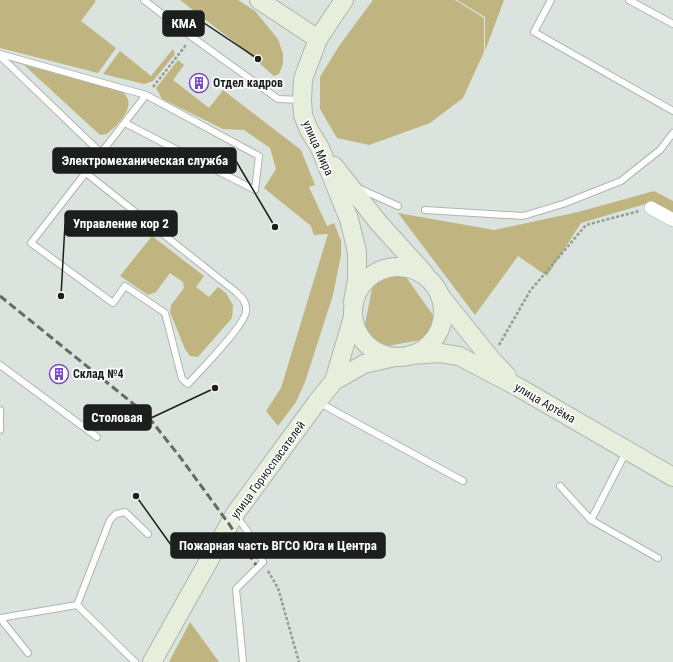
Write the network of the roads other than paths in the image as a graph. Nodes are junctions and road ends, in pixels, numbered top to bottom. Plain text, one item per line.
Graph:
1 (144, 0) edge
2 (259, 0) edge
3 (344, 0) edge
4 (551, 0) edge
5 (629, 0) edge
6 (673, 24) edge
7 (318, 39) junction
8 (0, 55) edge
9 (146, 95) junction
10 (302, 100) junction
11 (673, 111) edge
12 (125, 123) junction
13 (673, 133) edge
14 (320, 148) junction
15 (101, 153) junction
16 (86, 173) junction
17 (347, 183) junction
18 (398, 206) dead end
19 (651, 208) road end
20 (425, 210) dead end
21 (673, 220) edge
22 (437, 291) junction
23 (353, 309) junction
24 (402, 356) junction
25 (0, 365) edge
26 (334, 381) junction
27 (518, 388) junction
28 (317, 402) junction
29 (0, 410) edge
30 (0, 430) edge
31 (97, 437) dead end
32 (627, 450) junction
33 (673, 477) edge
34 (463, 481) dead end
35 (560, 486) dead end
36 (235, 514) junction
37 (591, 520) junction
38 (148, 534) dead end
39 (658, 558) dead end
40 (77, 605) junction
41 (0, 618) edge
42 (28, 653) dead end
43 (135, 662) edge
44 (152, 662) edge
45 (244, 662) edge

1 - 10 lane
2 - 7 street
3 - 7 street, улица Мира
4 - 11 lane
5 - 6 lane
7 - 10 street, улица Мира
8 - 9 lane
8 - 15 lane
9 - 12 lane
9 - 12 lane
10 - 14 street, улица Мира
12 - 15 lane
13 - 20 lane
14 - 17 street
14 - 23 street, улица Мира
15 - 16 lane
16 - 16 lane
17 - 18 lane
17 - 22 street
19 - 21 street
22 - 23 street
22 - 24 street
22 - 27 street
23 - 24 street, улица Артёма
23 - 26 street
24 - 26 street, улица Горноспасателей
24 - 27 street, улица Артёма
25 - 31 lane
26 - 28 street, улица Горноспасателей
27 - 32 street, улица Артёма
28 - 34 lane
28 - 36 street, улица Горноспасателей
29 - 30 lane
32 - 33 street, улица Артёма
32 - 37 lane
35 - 37 lane
36 - 44 street, улица Горноспасателей
36 - 45 lane
37 - 39 lane
38 - 40 lane
40 - 41 lane
40 - 43 lane
41 - 42 lane

